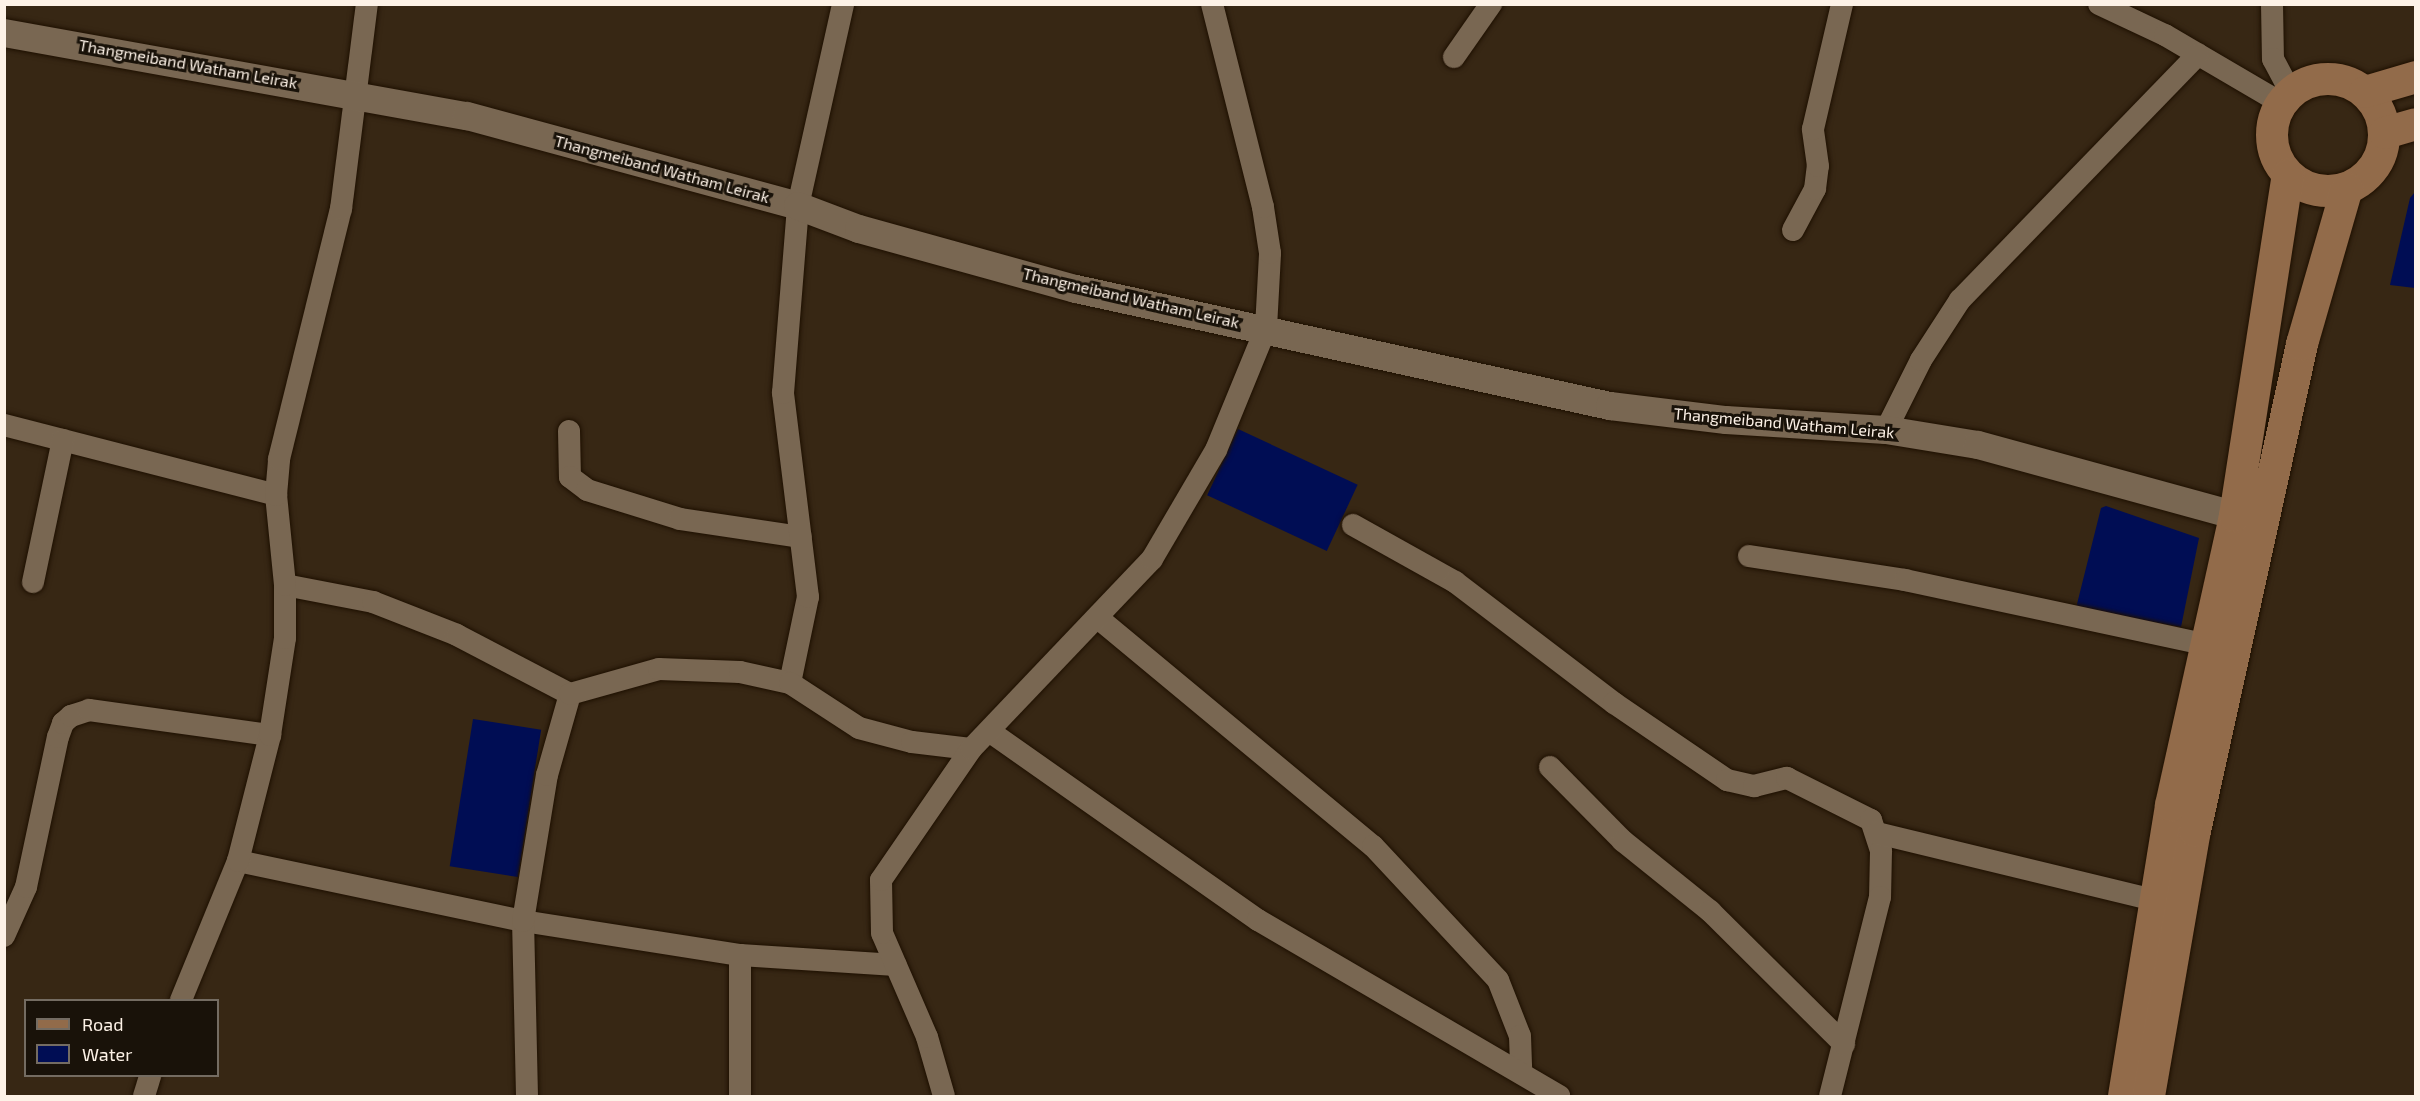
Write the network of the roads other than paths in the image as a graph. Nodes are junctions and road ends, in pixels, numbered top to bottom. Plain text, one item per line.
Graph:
1 (367, 4) edge
2 (843, 4) edge
3 (1212, 4) edge
4 (1491, 4) edge
5 (1842, 4) edge
6 (2099, 4) edge
7 (2272, 4) edge
8 (4, 33) edge
9 (2198, 54) junction
10 (1454, 57) dead end
11 (2415, 77) edge
12 (2365, 92) junction
13 (358, 93) junction
14 (2286, 98) junction
15 (2415, 124) edge
16 (2385, 133) junction
17 (2288, 175) junction
18 (2347, 188) junction
19 (798, 206) junction
20 (1793, 230) dead end
21 (1266, 328) junction
22 (4, 425) edge
23 (1886, 430) junction
24 (569, 431) dead end
25 (63, 440) junction
26 (276, 495) junction
27 (2250, 520) junction
28 (1353, 525) dead end
29 (801, 537) junction
30 (1749, 556) dead end
31 (33, 582) dead end
32 (285, 585) junction
33 (1098, 618) junction
34 (2204, 645) junction
35 (2234, 651) junction
36 (790, 683) junction
37 (570, 694) junction
38 (989, 731) junction
39 (270, 735) junction
40 (971, 749) junction
41 (1550, 767) dead end
42 (1877, 833) junction
43 (238, 861) junction
44 (2156, 900) junction
45 (524, 921) junction
46 (4, 936) edge
47 (740, 955) junction
48 (896, 965) junction
49 (181, 999) edge
50 (1844, 1044) junction
51 (1521, 1072) junction
52 (150, 1077) edge
53 (144, 1096) edge
54 (527, 1096) edge
55 (740, 1096) edge
56 (944, 1096) edge
57 (1559, 1096) edge
58 (1830, 1096) edge
59 (2124, 1096) edge
60 (2149, 1096) edge

1 - 13 street
2 - 19 street
3 - 21 street
4 - 10 street
5 - 20 street
6 - 9 street
7 - 14 street
8 - 13 street, Thangmeiband Watham Leirak
9 - 14 street
9 - 23 street
11 - 12 main road
12 - 14 main road
12 - 16 main road
13 - 19 street, Thangmeiband Watham Leirak
13 - 26 street
14 - 17 main road
15 - 16 main road
16 - 18 main road
17 - 18 main road
17 - 27 main road
18 - 27 main road
19 - 21 street, Thangmeiband Watham Leirak
19 - 29 street
21 - 23 street, Thangmeiband Watham Leirak
21 - 33 street
22 - 25 street
23 - 27 street, Thangmeiband Watham Leirak
24 - 29 street
25 - 26 street
25 - 31 street
26 - 32 street
27 - 34 main road
27 - 35 main road
28 - 42 street
29 - 36 street
30 - 34 street
32 - 37 street
32 - 39 street
33 - 38 street
33 - 51 street
34 - 35 street
34 - 44 main road
35 - 60 main road
36 - 37 street
36 - 40 street
37 - 45 street
38 - 40 street
38 - 51 street
39 - 43 street
39 - 46 street
40 - 48 street
41 - 50 street
42 - 44 street
42 - 50 street
43 - 45 street
43 - 49 street
44 - 59 main road
45 - 47 street
45 - 54 street
47 - 48 street
47 - 55 street
48 - 56 street
50 - 58 street
51 - 57 street
52 - 53 street

